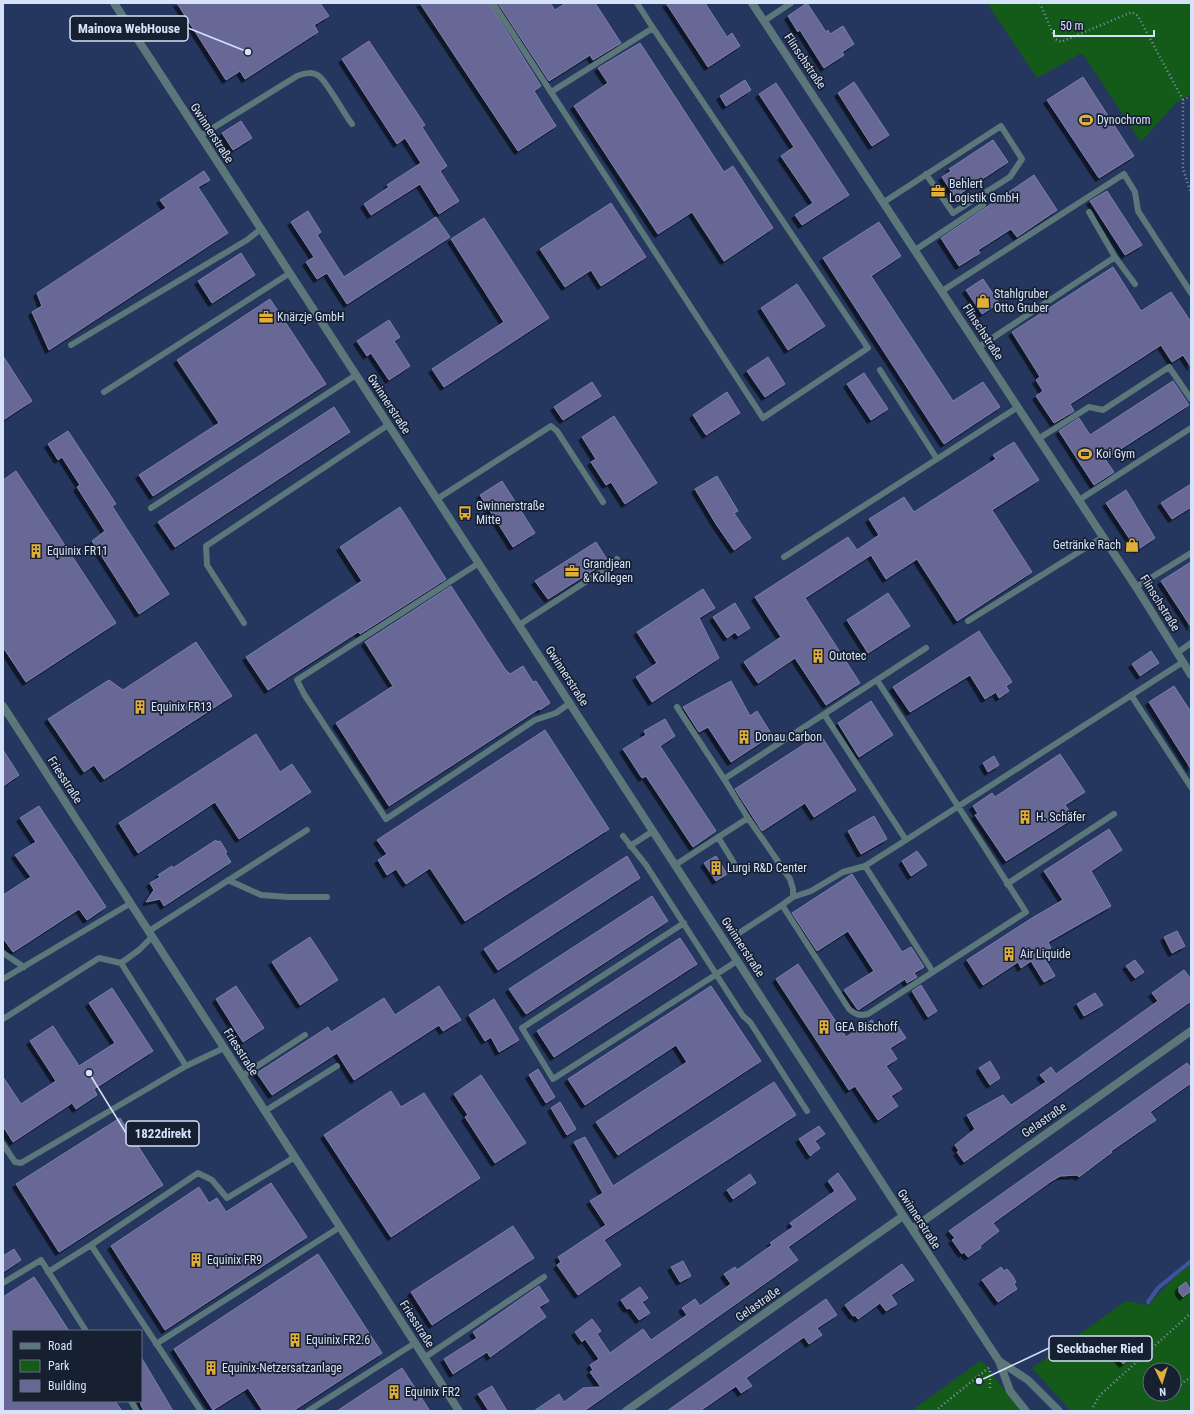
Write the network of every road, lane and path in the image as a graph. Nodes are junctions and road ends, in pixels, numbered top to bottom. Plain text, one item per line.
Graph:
1 (114, 3) edge
2 (494, 3) edge
3 (637, 3) edge
4 (752, 3) edge
5 (791, 3) edge
6 (1040, 3) edge
7 (1130, 9) dead end
8 (1132, 12) junction
9 (764, 21) junction
10 (653, 28) junction
11 (551, 92) junction
12 (1191, 96) edge
13 (1183, 100) junction
14 (352, 124) dead end
15 (200, 136) junction
16 (926, 174) junction
17 (1191, 193) edge
18 (884, 202) junction
19 (983, 205) dead end
20 (1089, 212) dead end
21 (261, 229) junction
22 (915, 250) junction
23 (1115, 257) junction
24 (290, 274) junction
25 (1135, 284) dead end
26 (942, 291) junction
27 (1191, 293) edge
28 (71, 346) dead end
29 (979, 347) junction
30 (880, 370) dead end
31 (356, 375) junction
32 (104, 392) dead end
33 (1191, 399) edge
34 (1018, 407) junction
35 (388, 425) junction
36 (1191, 428) edge
37 (1038, 439) junction
38 (937, 459) junction
39 (437, 499) junction
40 (1079, 500) junction
41 (603, 502) dead end
42 (151, 508) dead end
43 (1103, 537) junction
44 (1191, 553) edge
45 (784, 557) dead end
46 (617, 559) dead end
47 (479, 564) junction
48 (1136, 587) junction
49 (968, 621) dead end
50 (244, 623) dead end
51 (519, 625) junction
52 (1191, 643) edge
53 (926, 648) dead end
54 (1176, 653) junction
55 (1183, 662) junction
56 (1191, 675) edge
57 (877, 680) junction
58 (1131, 695) junction
59 (570, 703) junction
60 (3, 706) edge
61 (677, 708) dead end
62 (824, 714) junction
63 (724, 779) junction
64 (1191, 787) edge
65 (957, 807) junction
66 (1114, 814) dead end
67 (748, 818) junction
68 (307, 830) dead end
69 (653, 831) junction
70 (623, 836) dead end
71 (718, 837) junction
72 (906, 840) junction
73 (630, 846) junction
74 (675, 864) junction
75 (865, 866) junction
76 (737, 868) dead end
77 (228, 880) junction
78 (1007, 884) junction
79 (327, 897) dead end
80 (793, 897) junction
81 (131, 903) junction
82 (782, 905) junction
83 (684, 924) junction
84 (150, 934) junction
85 (736, 934) dead end
86 (3, 953) edge
87 (737, 960) junction
88 (121, 963) junction
89 (24, 967) junction
90 (933, 972) junction
91 (716, 974) junction
92 (3, 979) edge
93 (3, 1019) edge
94 (1191, 1031) edge
95 (305, 1035) dead end
96 (224, 1048) junction
97 (186, 1066) junction
98 (336, 1066) dead end
99 (242, 1076) junction
100 (265, 1111) junction
101 (807, 1112) dead end
102 (3, 1144) edge
103 (295, 1157) junction
104 (903, 1216) junction
105 (340, 1228) junction
106 (912, 1229) junction
107 (92, 1245) junction
108 (48, 1272) junction
109 (544, 1276) dead end
110 (3, 1283) edge
111 (1191, 1313) edge
112 (85, 1330) edge
113 (415, 1343) junction
114 (156, 1344) junction
115 (424, 1358) junction
116 (999, 1361) junction
117 (990, 1367) junction
118 (1191, 1377) edge
119 (1182, 1383) edge
120 (990, 1388) dead end
121 (131, 1402) edge
122 (1093, 1407) dead end
123 (137, 1411) edge
124 (200, 1411) edge
125 (308, 1411) edge
126 (459, 1411) edge
127 (626, 1411) edge
128 (935, 1411) edge
129 (1026, 1411) edge
130 (1059, 1411) edge

1 - 15 street, Gwinnerstraße
2 - 11 lane
3 - 10 lane
4 - 9 street, Flinschstraße
5 - 9 lane
6 - 8 path
7 - 8 path
8 - 13 path
9 - 18 street, Flinschstraße
10 - 11 lane
10 - 11 lane
12 - 13 path
13 - 17 path
14 - 15 lane
15 - 21 street, Gwinnerstraße
16 - 16 lane
16 - 18 lane
18 - 22 street, Flinschstraße
19 - 22 lane
20 - 23 lane
21 - 24 street, Gwinnerstraße
21 - 28 lane
22 - 26 street, Flinschstraße
23 - 25 lane
23 - 29 lane
24 - 31 street, Gwinnerstraße
24 - 32 lane
26 - 27 lane
26 - 29 street, Flinschstraße
29 - 34 street, Flinschstraße
30 - 38 lane
31 - 35 street, Gwinnerstraße
31 - 42 lane
33 - 37 lane
34 - 37 street, Flinschstraße
34 - 38 lane
35 - 39 street, Gwinnerstraße
35 - 50 lane
36 - 40 lane
37 - 40 street, Flinschstraße
38 - 45 lane
39 - 41 lane
39 - 47 street, Gwinnerstraße
40 - 43 street, Flinschstraße
43 - 48 street, Flinschstraße
43 - 49 lane
44 - 48 lane
46 - 51 lane
47 - 51 street, Gwinnerstraße
47 - 59 lane
48 - 54 street, Flinschstraße
51 - 59 street, Gwinnerstraße
52 - 54 lane
53 - 57 lane
54 - 55 street, Flinschstraße
55 - 56 street, Flinschstraße
55 - 58 lane
57 - 62 lane
57 - 65 lane
58 - 64 lane
58 - 65 lane
59 - 69 street, Gwinnerstraße
60 - 81 street, Friesstraße
61 - 63 lane
62 - 63 lane
62 - 72 lane
63 - 67 lane
65 - 72 lane
65 - 78 lane
66 - 78 lane
67 - 71 lane
67 - 80 lane
68 - 77 lane
69 - 73 lane
69 - 74 street, Gwinnerstraße
70 - 73 lane
71 - 74 lane
71 - 76 lane
72 - 75 lane
73 - 83 lane
74 - 87 street, Gwinnerstraße
75 - 80 lane
75 - 90 lane
77 - 79 lane
77 - 84 lane
78 - 90 lane
80 - 82 lane
81 - 84 street, Friesstraße
81 - 89 lane
82 - 85 lane
82 - 90 lane
83 - 91 lane
83 - 91 lane
84 - 88 lane
84 - 96 street, Friesstraße
86 - 89 lane
87 - 91 lane
87 - 104 street, Gwinnerstraße
88 - 93 lane
88 - 97 lane
89 - 92 lane
91 - 101 lane
94 - 106 street, Gelastraße
95 - 99 lane
96 - 97 lane
96 - 99 street, Friesstraße
97 - 102 lane
98 - 100 lane
99 - 100 street, Friesstraße
100 - 103 street, Friesstraße
103 - 105 street, Friesstraße
103 - 107 lane
104 - 106 street, Gwinnerstraße
104 - 127 street, Gelastraße
105 - 113 street, Friesstraße
105 - 114 lane
106 - 116 street, Gwinnerstraße
107 - 108 lane
107 - 114 lane
108 - 110 lane
108 - 112 lane
109 - 115 lane
111 - 122 path
113 - 115 street, Friesstraße
113 - 125 lane
114 - 124 lane
115 - 126 street, Friesstraße
116 - 117 path
116 - 129 street, Gwinnerstraße
116 - 130 street, Gwinnerstraße
117 - 120 path
117 - 128 path
118 - 119 path
121 - 123 lane

